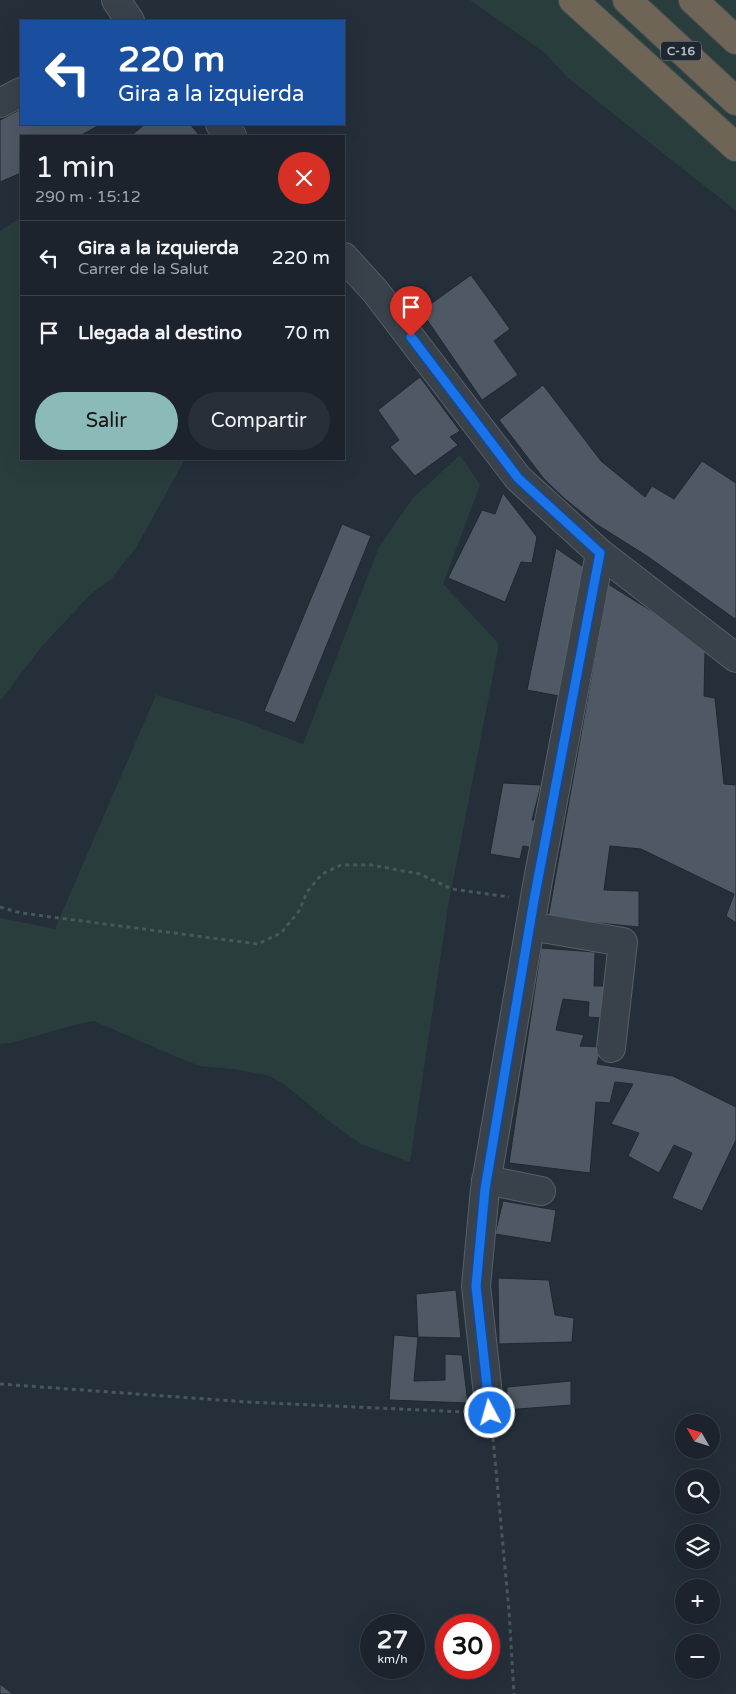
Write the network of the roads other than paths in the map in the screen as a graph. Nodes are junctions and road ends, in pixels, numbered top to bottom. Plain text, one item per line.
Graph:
1 (116, 0) edge
2 (573, 0) edge
3 (627, 0) edge
4 (693, 0) edge
5 (129, 20) edge
6 (736, 40) edge
7 (20, 93) edge
8 (736, 101) edge
9 (0, 104) edge
10 (221, 125) edge
11 (231, 135) edge
12 (736, 147) edge
13 (345, 258) edge
14 (600, 553) junction
15 (736, 658) edge
16 (532, 913) junction
17 (612, 1048) dead end
18 (486, 1180) junction
19 (541, 1192) dead end
20 (490, 1413) road end

1 - 5 street
2 - 12 highway
3 - 8 highway, C-16
4 - 6 highway
7 - 9 street
10 - 11 street
13 - 14 street
14 - 15 street
14 - 16 street
16 - 17 street
16 - 18 street
18 - 19 street
18 - 20 street

